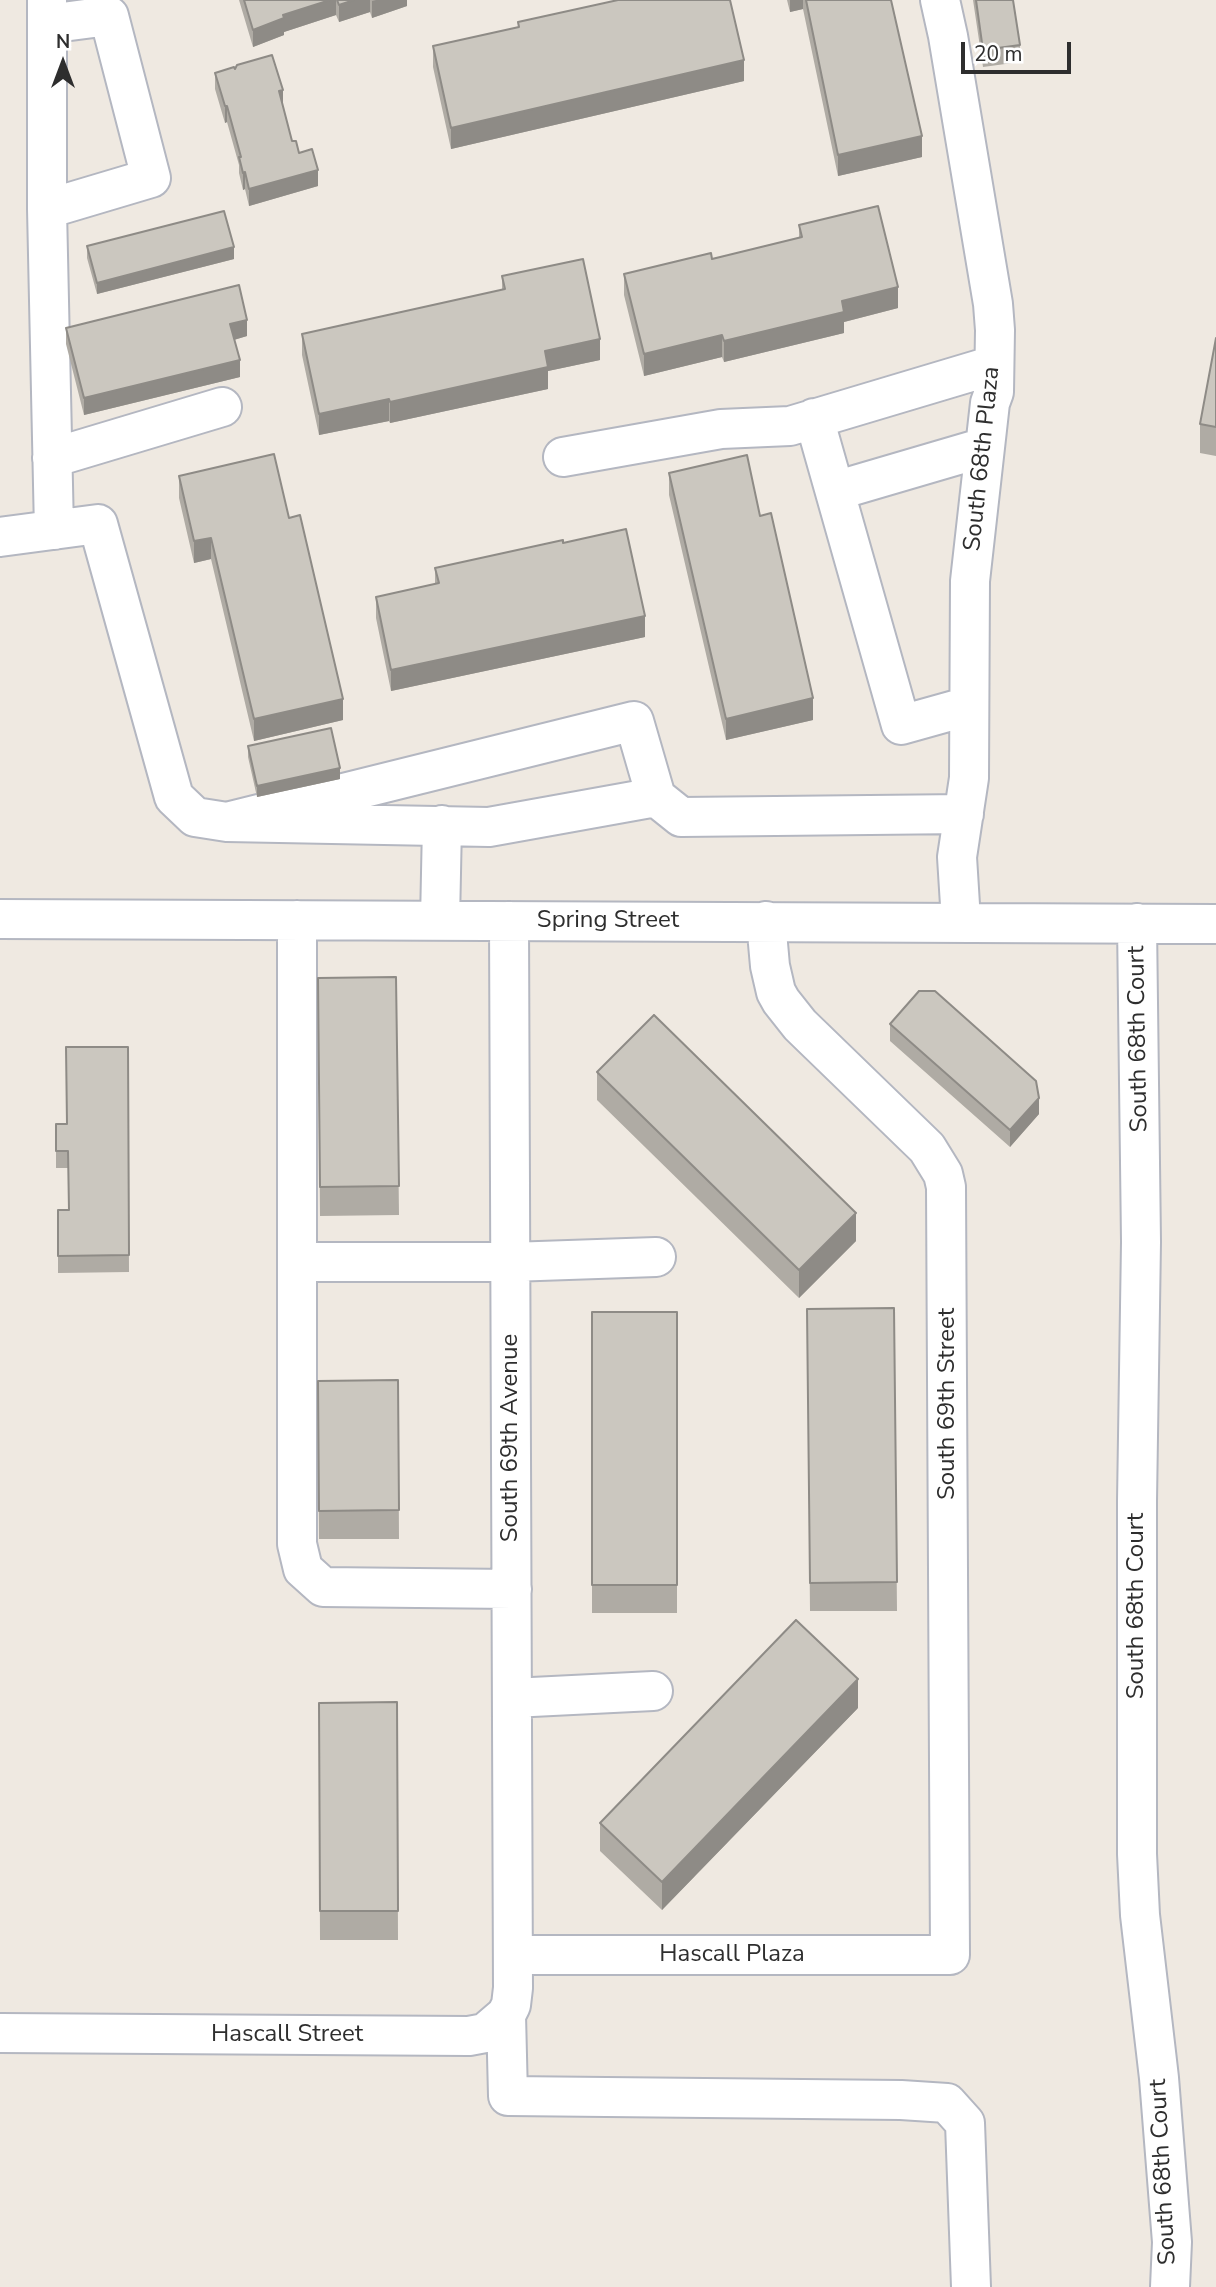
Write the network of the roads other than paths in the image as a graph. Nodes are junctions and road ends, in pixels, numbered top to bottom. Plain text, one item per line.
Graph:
1 (940, 0) edge
2 (47, 12) edge
3 (47, 209) junction
4 (995, 365) junction
5 (222, 407) dead end
6 (814, 418) junction
7 (985, 447) junction
8 (563, 457) dead end
9 (52, 458) junction
10 (835, 491) junction
11 (54, 530) junction
12 (0, 537) edge
13 (969, 706) junction
14 (656, 796) junction
15 (964, 814) junction
16 (228, 822) junction
17 (442, 825) junction
18 (0, 919) edge
19 (297, 920) junction
20 (440, 921) junction
21 (509, 921) junction
22 (766, 921) junction
23 (961, 921) junction
24 (1137, 923) junction
25 (1216, 924) edge
26 (656, 1257) dead end
27 (297, 1262) junction
28 (510, 1262) junction
29 (512, 1589) junction
30 (653, 1691) dead end
31 (512, 1698) junction
32 (513, 1955) junction
33 (950, 1955) joint
34 (506, 2015) junction
35 (0, 2033) edge
36 (971, 2287) edge
37 (1170, 2287) edge

1 - 4 street, South 68th Plaza
2 - 3 street
2 - 3 street
3 - 9 street
4 - 6 street
4 - 7 street, South 68th Plaza
5 - 9 street
6 - 8 street
6 - 10 street
7 - 10 street
7 - 13 street, South 68th Plaza
9 - 11 street
10 - 13 street
11 - 12 street
11 - 16 street
13 - 15 street, South 68th Plaza
14 - 15 street
14 - 16 street
14 - 17 street
15 - 23 street, South 68th Plaza
16 - 17 street
17 - 20 street
18 - 19 street, Spring Street
19 - 20 street, Spring Street
19 - 27 street
20 - 21 street, Spring Street
21 - 22 street, Spring Street
21 - 28 street, South 69th Avenue
22 - 23 street, Spring Street
22 - 33 street, South 69th Street
23 - 24 street, Spring Street
24 - 25 street, Spring Street
24 - 37 street, South 68th Court
26 - 28 street
27 - 28 street
27 - 29 street
28 - 29 street, South 69th Avenue
29 - 31 street, South 69th Avenue
30 - 31 street
31 - 32 street, South 69th Avenue
32 - 33 street, Hascall Plaza
32 - 34 street
34 - 35 street, Hascall Street
34 - 36 street

